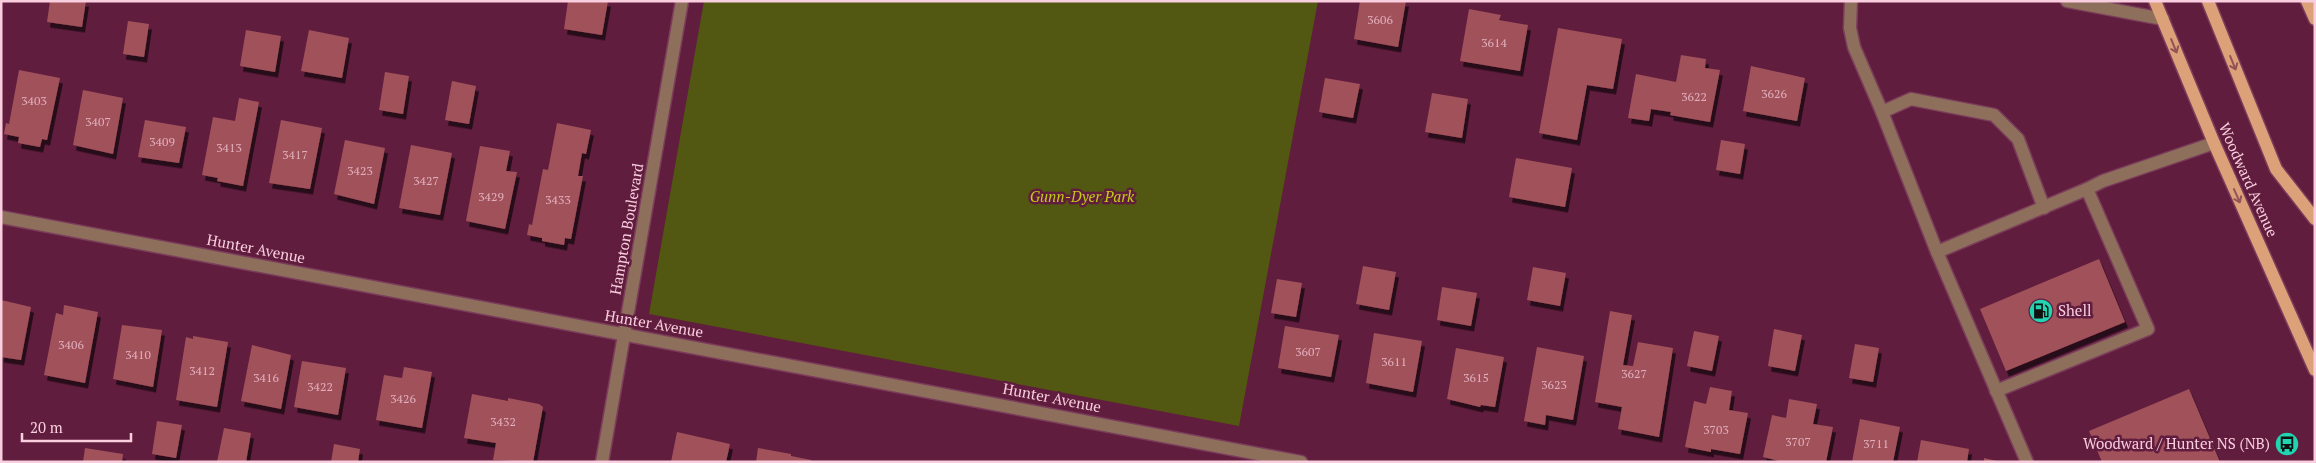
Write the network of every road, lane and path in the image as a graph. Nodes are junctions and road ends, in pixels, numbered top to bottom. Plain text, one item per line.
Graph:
1 (682, 1) edge
2 (1851, 1) edge
3 (2067, 1) edge
4 (2155, 1) edge
5 (2208, 1) edge
6 (2307, 1) edge
7 (2163, 19) junction
8 (2315, 19) edge
9 (1882, 112) junction
10 (2214, 143) junction
11 (2087, 189) junction
12 (2044, 208) junction
13 (1, 217) edge
14 (2315, 218) edge
15 (1937, 252) junction
16 (625, 335) junction
17 (2315, 370) edge
18 (1996, 391) junction
19 (602, 462) edge
20 (1301, 462) edge
21 (2027, 462) edge

1 - 16 street, Hampton Boulevard
2 - 9 street
3 - 7 street
4 - 7 main road, Woodward Avenue
5 -> 14 main road
6 - 8 main road
7 -> 10 main road, Woodward Avenue
9 - 12 street
9 - 15 street
10 - 11 street
10 -> 17 main road, Woodward Avenue
11 - 12 street
11 - 18 street
12 - 15 street
13 - 16 street, Hunter Avenue
15 - 18 street
16 - 19 street, Hampton Boulevard
16 - 20 street, Hunter Avenue
18 - 21 street

